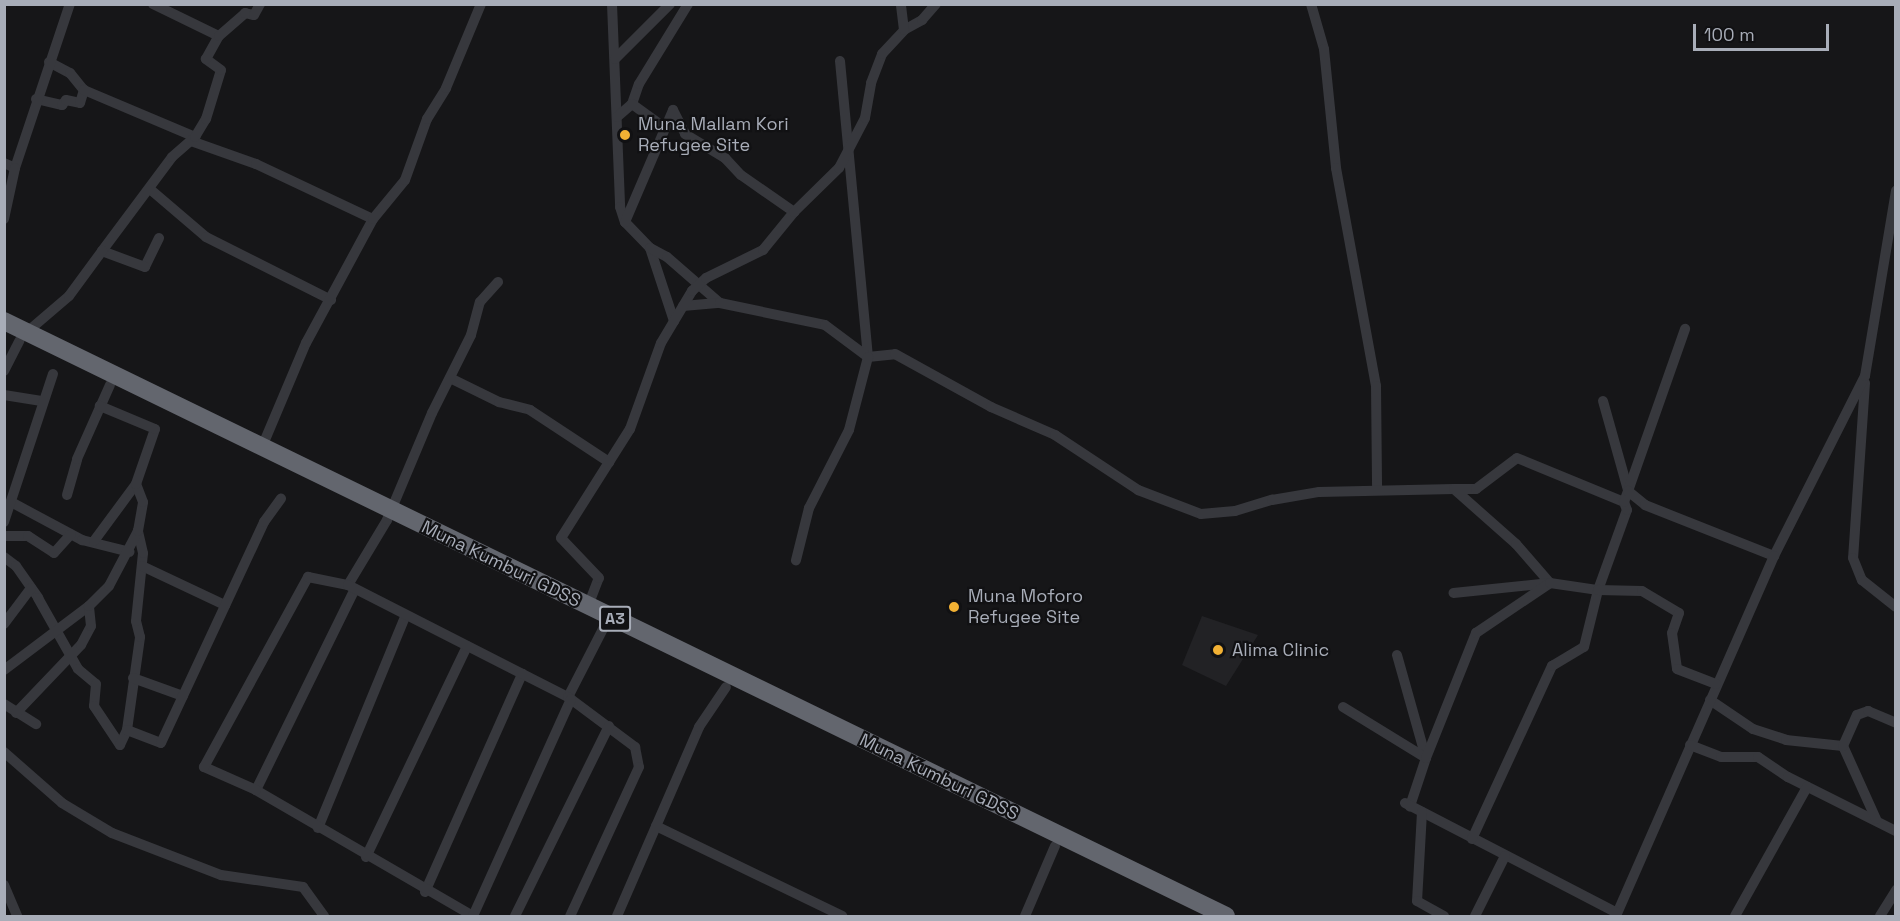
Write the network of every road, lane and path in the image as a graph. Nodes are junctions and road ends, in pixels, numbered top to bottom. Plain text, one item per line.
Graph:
1 (70, 4) edge
2 (153, 4) edge
3 (260, 4) edge
4 (481, 4) edge
5 (612, 4) edge
6 (670, 4) edge
7 (688, 4) edge
8 (901, 4) edge
9 (936, 4) edge
10 (1311, 4) edge
11 (904, 30) junction
12 (219, 36) junction
13 (615, 59) junction
14 (840, 61) dead end
15 (49, 62) junction
16 (84, 90) junction
17 (36, 99) junction
18 (632, 104) junction
19 (617, 117) junction
20 (665, 128) junction
21 (193, 139) junction
22 (847, 153) junction
23 (4, 163) edge
24 (15, 168) junction
25 (151, 190) junction
26 (1896, 191) edge
27 (794, 212) junction
28 (4, 219) edge
29 (373, 219) junction
30 (625, 222) junction
31 (159, 238) dead end
32 (650, 248) junction
33 (102, 251) junction
34 (498, 282) dead end
35 (699, 285) junction
36 (331, 300) junction
37 (720, 303) junction
38 (683, 306) junction
39 (4, 321) edge
40 (674, 321) junction
41 (1685, 329) dead end
42 (17, 336) edge
43 (867, 357) junction
44 (4, 371) edge
45 (53, 374) dead end
46 (1865, 376) junction
47 (450, 378) junction
48 (110, 384) junction
49 (4, 395) edge
50 (1603, 400) dead end
51 (42, 401) junction
52 (100, 406) junction
53 (262, 447) junction
54 (609, 462) junction
55 (136, 484) junction
56 (1377, 489) junction
57 (1454, 489) junction
58 (1628, 491) junction
59 (67, 495) dead end
60 (281, 500) dead end
61 (11, 502) junction
62 (1624, 502) junction
63 (389, 515) junction
64 (4, 522) edge
65 (138, 531) junction
66 (71, 534) junction
67 (4, 536) edge
68 (94, 541) junction
69 (126, 552) junction
70 (143, 553) junction
71 (1774, 556) junction
72 (4, 557) edge
73 (796, 560) dead end
74 (142, 566) junction
75 (1550, 583) junction
76 (352, 587) junction
77 (31, 588) junction
78 (1598, 590) junction
79 (1454, 593) dead end
80 (225, 605) junction
81 (89, 606) junction
82 (588, 606) junction
83 (1896, 607) edge
84 (406, 615) junction
85 (4, 624) edge
86 (604, 627) junction
87 (56, 630) junction
88 (467, 646) junction
89 (1397, 655) dead end
90 (70, 658) junction
91 (4, 670) edge
92 (522, 674) junction
93 (133, 678) junction
94 (1716, 684) junction
95 (726, 687) junction
96 (183, 696) junction
97 (570, 698) junction
98 (1710, 700) junction
99 (4, 704) edge
100 (1343, 706) dead end
101 (16, 713) junction
102 (1896, 723) edge
103 (36, 724) dead end
104 (609, 726) junction
105 (126, 730) junction
106 (1690, 745) junction
107 (1843, 746) junction
108 (4, 752) edge
109 (1426, 758) junction
110 (1807, 787) junction
111 (256, 790) junction
112 (1422, 812) junction
113 (1876, 819) junction
114 (656, 826) junction
115 (318, 828) junction
116 (1896, 831) edge
117 (1472, 839) junction
118 (1055, 846) junction
119 (1505, 856) junction
120 (366, 857) junction
121 (4, 885) edge
122 (1896, 890) edge
123 (425, 892) junction
124 (1617, 915) edge
125 (17, 916) edge
126 (324, 916) edge
127 (473, 916) edge
128 (515, 916) edge
129 (570, 916) edge
130 (616, 916) edge
131 (842, 916) edge
132 (1025, 916) edge
133 (1199, 916) edge
134 (1226, 916) edge
135 (1444, 916) edge
136 (1475, 916) edge
137 (1735, 916) edge
138 (1880, 916) edge

1 - 15 street
2 - 12 street
3 - 12 street
4 - 29 street
5 - 13 street
6 - 13 street
7 - 18 street
8 - 11 street
9 - 11 street
10 - 56 street
11 - 22 street
12 - 21 street
13 - 19 street
14 - 22 street
15 - 16 street
15 - 17 street
16 - 17 street
16 - 21 street
17 - 24 street
18 - 19 street
18 - 20 street
19 - 30 street
20 - 27 street
20 - 30 street
21 - 25 street
21 - 29 street
22 - 27 street
22 - 43 street
23 - 24 street
24 - 28 street
25 - 33 street
25 - 36 street
26 - 46 street
27 - 35 street
29 - 36 street
30 - 32 street
31 - 33 street
32 - 35 street
32 - 40 street
33 - 42 street
34 - 47 street
35 - 37 street
35 - 38 street
36 - 53 street
37 - 38 street
37 - 43 street
38 - 40 street
39 - 42 highway, Muna Kumburi GDSS / A3
40 - 54 street
41 - 58 street
42 - 44 street
42 - 48 highway, Muna Kumburi GDSS / A3
42 - 53 highway, Muna Kumburi GDSS / A3
43 - 56 street
43 - 73 street
45 - 51 street
46 - 71 street
46 - 83 street
47 - 54 street
47 - 63 street
48 - 52 street
48 - 63 highway, Muna Kumburi GDSS / A3
49 - 51 street
50 - 58 street
51 - 61 street
52 - 55 street
52 - 59 street
53 - 63 highway, Muna Kumburi GDSS / A3
54 - 82 street
55 - 65 street
55 - 68 street
56 - 57 street
57 - 62 street
57 - 75 street
58 - 62 street
58 - 71 street
60 - 80 street
61 - 64 street
61 - 66 street
62 - 78 street
63 - 76 street
63 - 82 highway, Muna Kumburi GDSS / A3
63 - 86 highway, Muna Kumburi GDSS / A3
65 - 69 street
65 - 70 street
66 - 67 street
66 - 68 street
68 - 69 street
69 - 70 street
69 - 81 street
70 - 74 street
71 - 94 street
72 - 77 street
74 - 80 street
74 - 93 street
75 - 78 street
75 - 79 street
75 - 109 street
76 - 84 street
76 - 111 street
76 - 111 street
77 - 85 street
77 - 87 street
78 - 94 street
78 - 117 street
80 - 96 street
81 - 87 street
81 - 90 street
82 - 134 highway, Muna Kumburi GDSS / A3
84 - 88 street
84 - 115 street
86 - 95 highway, Muna Kumburi GDSS / A3
86 - 97 street
87 - 90 street
87 - 91 street
88 - 92 street
88 - 120 street
89 - 109 street
90 - 101 street
90 - 105 street
92 - 97 street
92 - 123 street
93 - 96 street
93 - 105 street
94 - 98 street
95 - 114 street
95 - 118 highway, Muna Kumburi GDSS / A3
96 - 105 street
97 - 104 street
97 - 127 street
98 - 106 street
98 - 107 street
99 - 101 street
100 - 109 street
101 - 103 street
102 - 107 street
104 - 128 street
104 - 129 street
106 - 110 street
106 - 124 street
107 - 113 street
108 - 126 street
109 - 112 street
110 - 113 street
110 - 137 street
111 - 115 street
112 - 117 street
112 - 135 street
113 - 116 street
114 - 130 street
114 - 131 street
115 - 120 street
117 - 119 street
118 - 132 street
118 - 133 highway, Muna Kumburi GDSS / A3
119 - 124 street
119 - 136 street
120 - 123 street
121 - 125 street
122 - 138 street
123 - 127 street

